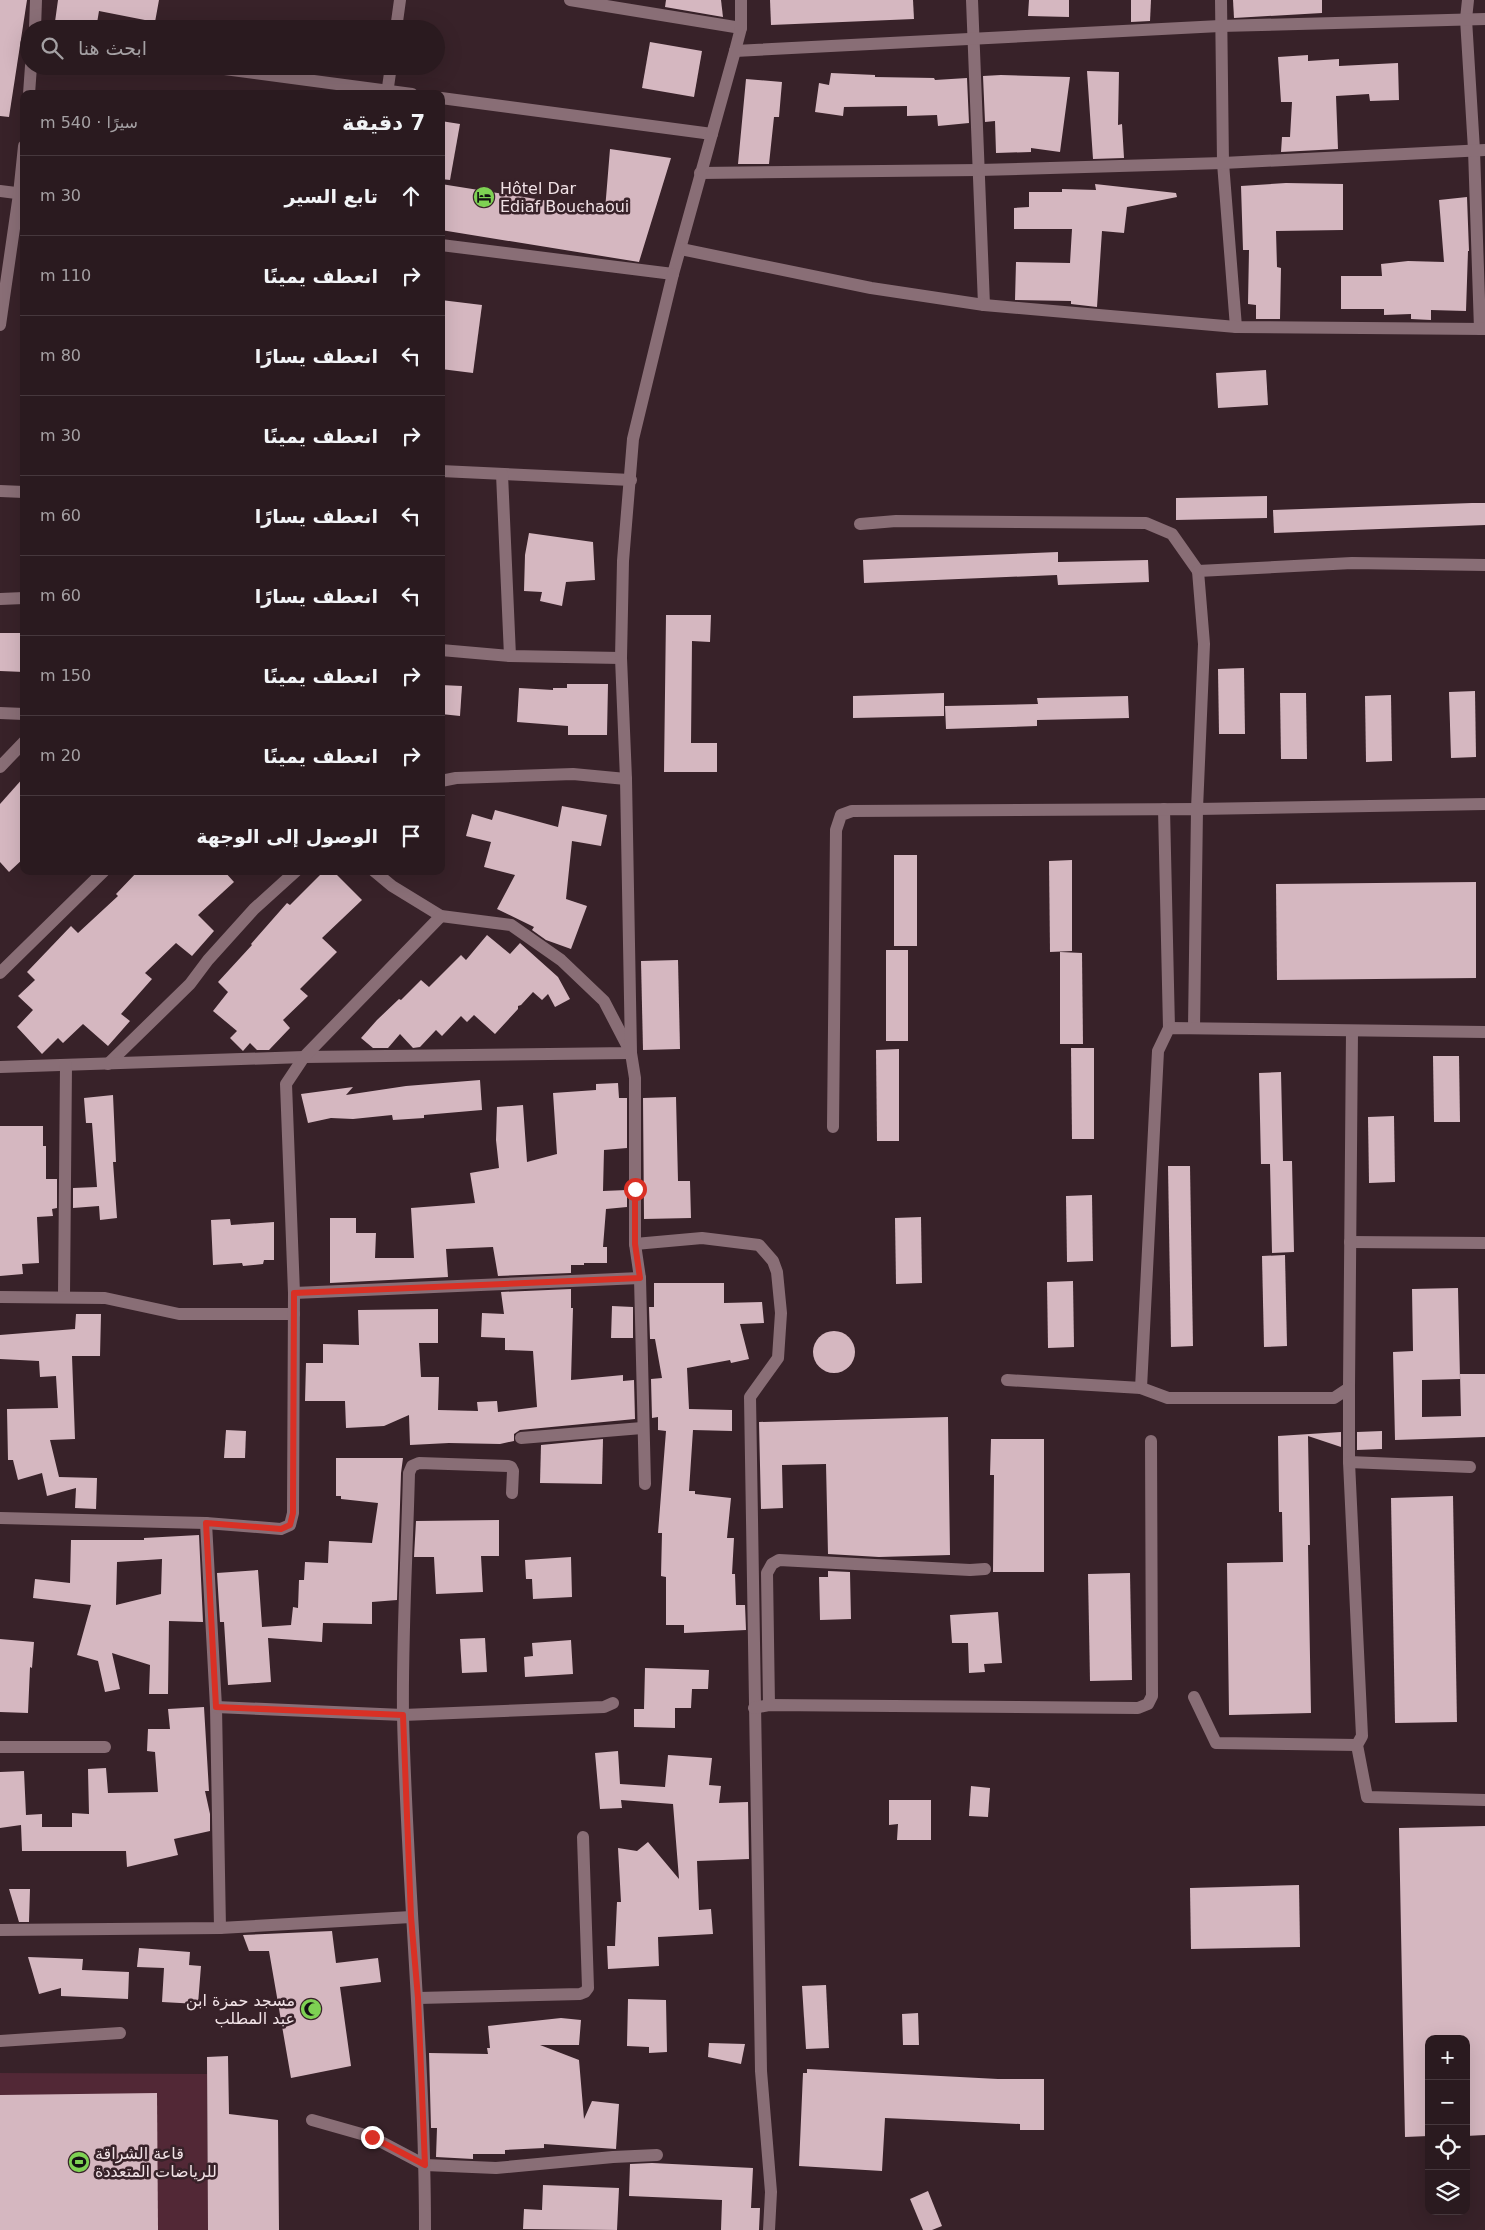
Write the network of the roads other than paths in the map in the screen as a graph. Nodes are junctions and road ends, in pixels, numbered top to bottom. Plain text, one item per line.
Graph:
1 (36, 0) edge
2 (400, 0) edge
3 (570, 0) edge
4 (741, 0) edge
5 (972, 0) edge
6 (1220, 0) edge
7 (1468, 0) edge
8 (1485, 19) edge
9 (35, 20) edge
10 (397, 20) edge
11 (1466, 20) junction
12 (1220, 26) junction
13 (741, 28) junction
14 (975, 40) junction
15 (735, 51) junction
16 (31, 75) edge
17 (266, 75) edge
18 (390, 75) edge
19 (29, 90) edge
20 (373, 90) edge
21 (387, 90) edge
22 (445, 99) edge
23 (712, 134) junction
24 (1480, 150) edge
25 (1223, 163) junction
26 (979, 170) junction
27 (700, 173) junction
28 (0, 191) edge
29 (20, 194) edge
30 (20, 200) edge
31 (445, 246) edge
32 (680, 249) junction
33 (673, 274) junction
34 (2, 304) edge
35 (984, 305) junction
36 (0, 325) edge
37 (1236, 327) junction
38 (1483, 329) edge
39 (445, 471) edge
40 (502, 474) junction
41 (631, 480) junction
42 (0, 490) edge
43 (20, 492) edge
44 (860, 524) dead end
45 (1485, 565) edge
46 (1198, 571) junction
47 (20, 598) edge
48 (0, 599) edge
49 (445, 650) edge
50 (510, 656) junction
51 (621, 658) junction
52 (0, 713) edge
53 (20, 714) edge
54 (20, 746) edge
55 (0, 767) edge
56 (445, 780) edge
57 (626, 780) junction
58 (1485, 804) edge
59 (1164, 809) junction
60 (1197, 809) junction
61 (100, 875) edge
62 (292, 875) edge
63 (379, 875) edge
64 (441, 916) junction
65 (0, 973) edge
66 (1169, 1028) junction
67 (1194, 1028) junction
68 (1352, 1031) junction
69 (1485, 1032) edge
70 (631, 1053) junction
71 (304, 1057) junction
72 (108, 1064) junction
73 (66, 1065) junction
74 (0, 1067) edge
75 (832, 1127) dead end
76 (1350, 1242) junction
77 (1485, 1243) edge
78 (635, 1244) junction
79 (640, 1278) junction
80 (294, 1293) junction
81 (64, 1296) junction
82 (0, 1297) edge
83 (294, 1314) junction
84 (1007, 1380) dead end
85 (1141, 1388) junction
86 (1349, 1388) junction
87 (642, 1428) junction
88 (521, 1438) dead end
89 (1151, 1441) dead end
90 (1349, 1462) junction
91 (1470, 1467) dead end
92 (645, 1484) dead end
93 (512, 1493) dead end
94 (0, 1518) edge
95 (206, 1523) junction
96 (985, 1569) dead end
97 (1194, 1697) dead end
98 (613, 1704) dead end
99 (769, 1705) junction
100 (216, 1707) junction
101 (754, 1708) junction
102 (403, 1715) junction
103 (1357, 1745) junction
104 (0, 1747) edge
105 (105, 1747) dead end
106 (1485, 1800) edge
107 (583, 1837) dead end
108 (411, 1917) junction
109 (220, 1928) junction
110 (0, 1930) edge
111 (418, 1998) junction
112 (120, 2034) dead end
113 (0, 2041) edge
114 (312, 2120) dead end
115 (657, 2154) dead end
116 (425, 2165) junction
117 (425, 2230) edge
118 (769, 2230) edge

1 - 9 street
2 - 10 street
3 - 13 street
4 - 13 street
5 - 14 street
6 - 12 street
7 - 11 street
8 - 11 street
11 - 12 street
11 - 24 street
12 - 14 street
12 - 25 street
13 - 15 street
14 - 15 street
14 - 26 street
15 - 23 street
16 - 19 street
17 - 20 street
18 - 21 street
22 - 23 street
23 - 27 street
24 - 25 street
24 - 38 street
25 - 26 street
25 - 37 street
26 - 27 street
26 - 35 street
27 - 32 street
28 - 29 street
30 - 34 street
31 - 33 street
32 - 33 street
32 - 35 street
33 - 41 street
34 - 36 street
35 - 37 street
37 - 38 street
39 - 40 street
40 - 41 street
40 - 50 street
41 - 51 street
42 - 43 street
44 - 46 street
45 - 46 street
46 - 60 street
47 - 48 street
49 - 50 street
50 - 51 street
51 - 57 street
52 - 53 street
54 - 55 street
56 - 57 street
57 - 70 street
58 - 60 street
59 - 60 street
59 - 66 street
59 - 75 street
60 - 67 street
61 - 65 street
62 - 72 street
63 - 64 street
64 - 70 street
64 - 71 street
66 - 67 street
66 - 85 street
67 - 68 street
68 - 69 street
68 - 76 street
70 - 71 street
70 - 78 street
71 - 72 street
71 - 80 street
72 - 73 street
73 - 74 street
73 - 81 street
76 - 77 street
76 - 86 street
78 - 79 street
78 - 101 street
79 - 80 street
79 - 87 street
80 - 83 street
81 - 82 street
81 - 83 street
83 - 95 street
84 - 85 street
85 - 86 street
86 - 90 street
87 - 88 street
87 - 92 street
89 - 99 street
90 - 91 street
90 - 103 street
93 - 102 street
94 - 95 street
95 - 100 street
96 - 99 street
97 - 103 street
98 - 102 street
99 - 101 street
100 - 102 street
100 - 109 street
101 - 118 street
102 - 108 street
103 - 106 street
104 - 105 street
107 - 111 street
108 - 109 street
108 - 111 street
109 - 110 street
111 - 116 street
112 - 113 street
114 - 116 street
115 - 116 street
116 - 117 street

